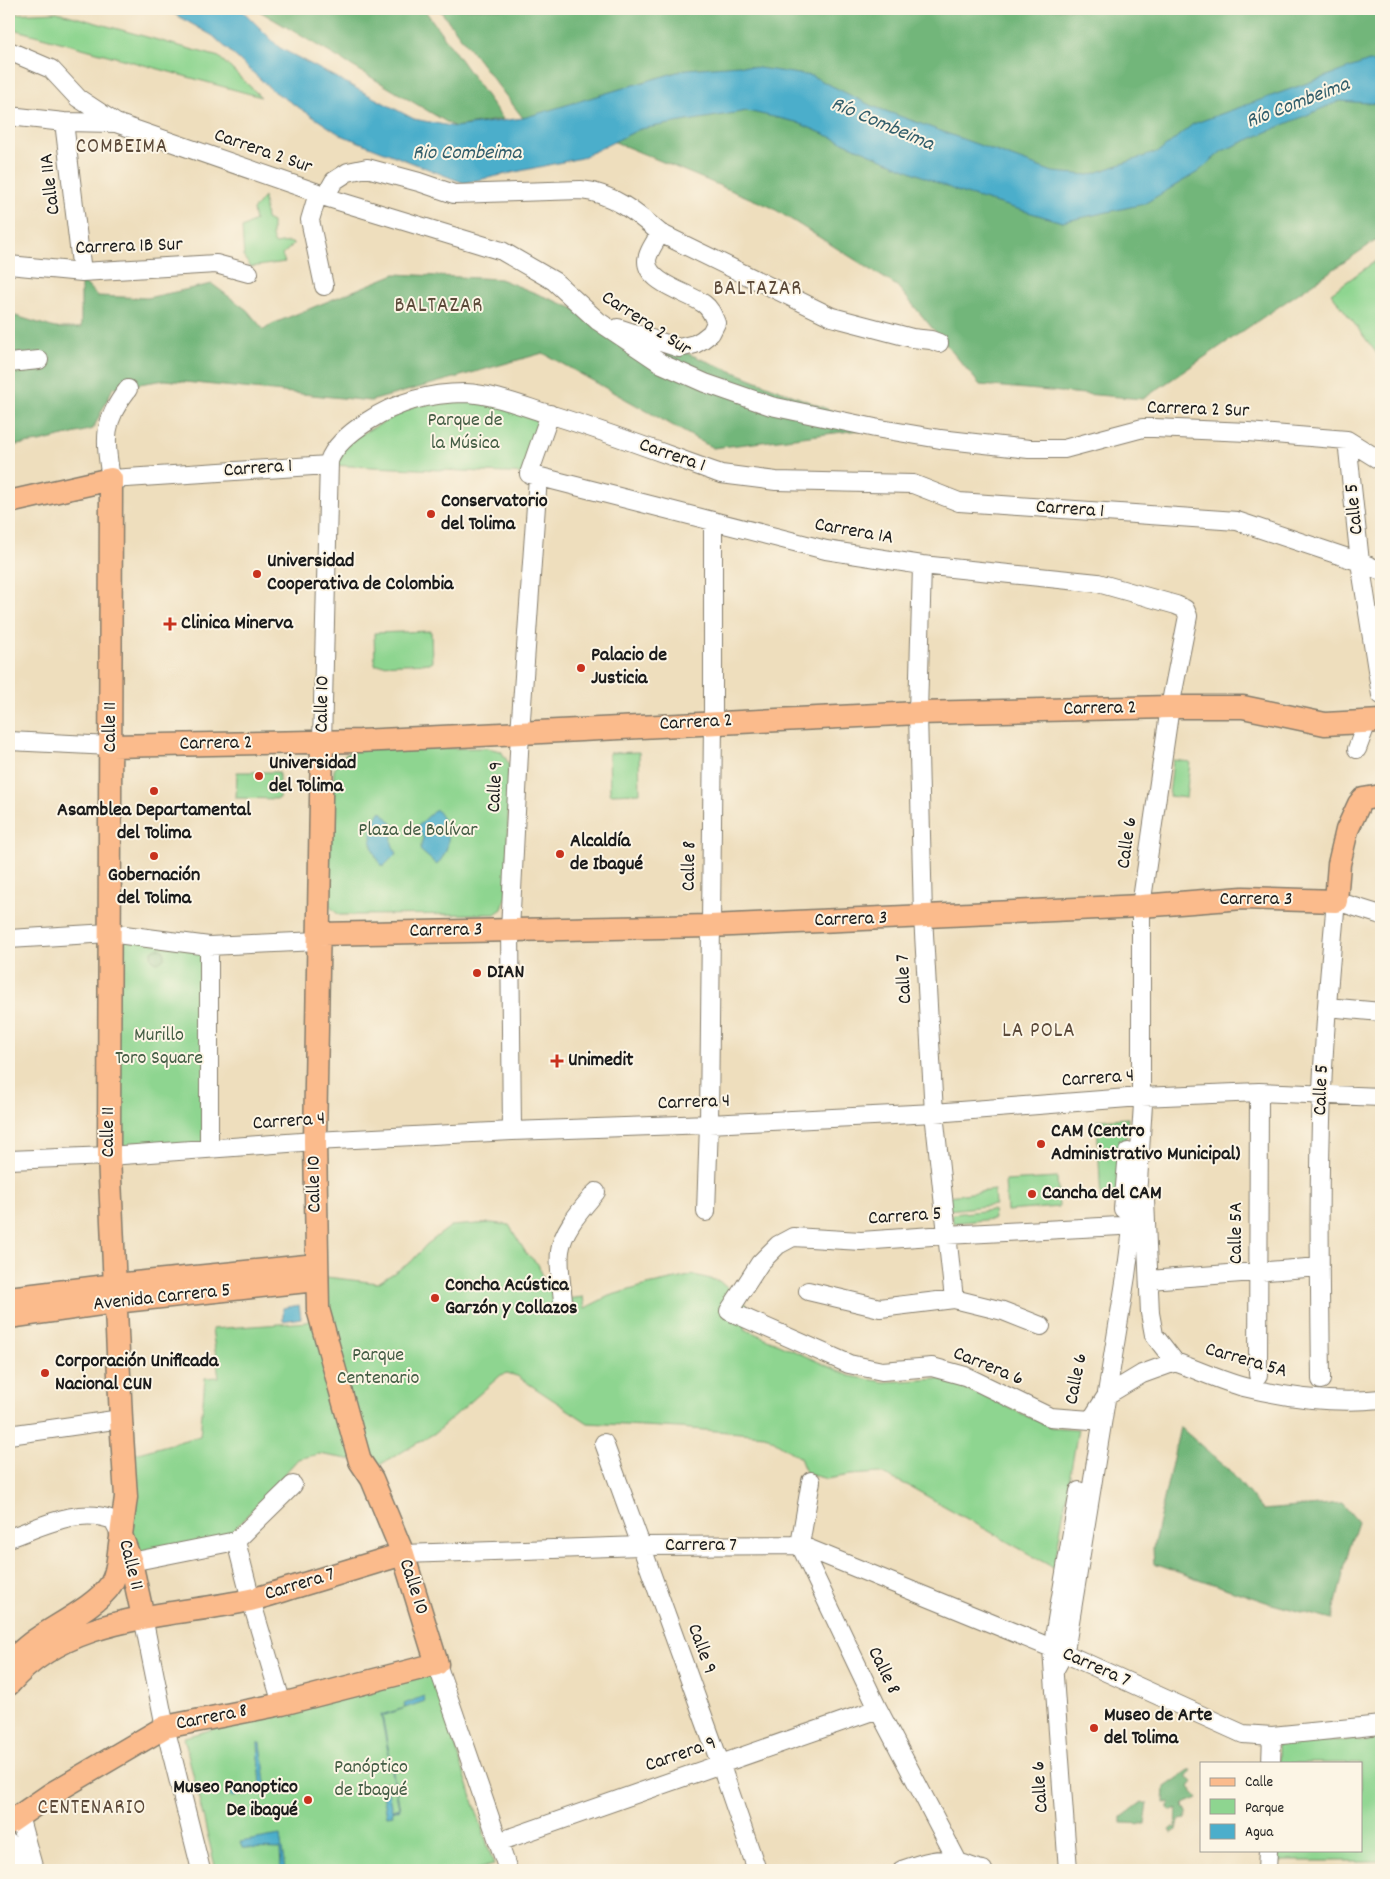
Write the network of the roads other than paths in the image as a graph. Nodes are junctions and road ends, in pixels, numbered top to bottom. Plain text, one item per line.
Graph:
1 (9, 51) edge
2 (9, 116) edge
3 (64, 122) junction
4 (116, 123) junction
5 (322, 195) junction
6 (660, 233) junction
7 (9, 265) edge
8 (82, 272) junction
9 (249, 273) dead end
10 (324, 286) dead end
11 (598, 321) junction
12 (939, 343) dead end
13 (39, 360) dead end
14 (9, 363) edge
15 (128, 389) dead end
16 (550, 414) junction
17 (1348, 440) junction
18 (1381, 461) edge
19 (328, 465) junction
20 (534, 476) junction
21 (111, 479) junction
22 (9, 502) edge
23 (713, 522) junction
24 (1360, 562) junction
25 (922, 565) junction
26 (1381, 571) edge
27 (1176, 605) joint
28 (1381, 695) edge
29 (1170, 707) junction
30 (918, 712) junction
31 (1374, 721) edge
32 (713, 722) junction
33 (520, 733) junction
34 (9, 741) edge
35 (322, 743) junction
36 (111, 746) junction
37 (1357, 749) dead end
38 (1381, 796) edge
39 (1336, 901) junction
40 (1141, 906) junction
41 (1381, 915) edge
42 (923, 916) junction
43 (710, 926) junction
44 (510, 930) junction
45 (109, 933) junction
46 (318, 937) junction
47 (9, 939) edge
48 (209, 946) junction
49 (1326, 1007) junction
50 (1381, 1012) edge
51 (1259, 1092) junction
52 (1322, 1094) junction
53 (1141, 1096) junction
54 (1381, 1097) edge
55 (934, 1113) junction
56 (709, 1124) junction
57 (512, 1131) junction
58 (315, 1141) junction
59 (209, 1148) junction
60 (109, 1156) junction
61 (9, 1160) edge
62 (1138, 1182) junction
63 (596, 1192) dead end
64 (706, 1212) dead end
65 (1120, 1226) junction
66 (946, 1235) junction
67 (1320, 1267) junction
68 (1258, 1271) junction
69 (316, 1273) junction
70 (1149, 1280) junction
71 (808, 1291) dead end
72 (115, 1293) junction
73 (9, 1298) edge
74 (954, 1299) junction
75 (563, 1302) dead end
76 (729, 1311) joint
77 (9, 1317) edge
78 (1041, 1326) dead end
79 (1175, 1362) junction
80 (1258, 1375) dead end
81 (1321, 1380) dead end
82 (1107, 1395) junction
83 (1381, 1399) edge
84 (120, 1419) junction
85 (1091, 1420) junction
86 (9, 1435) edge
87 (604, 1443) dead end
88 (811, 1482) dead end
89 (293, 1485) dead end
90 (121, 1535) junction
91 (9, 1538) edge
92 (236, 1541) junction
93 (800, 1545) junction
94 (642, 1546) junction
95 (403, 1554) junction
96 (123, 1567) junction
97 (251, 1600) junction
98 (143, 1617) junction
99 (1058, 1651) junction
100 (9, 1663) edge
101 (436, 1664) junction
102 (9, 1684) edge
103 (282, 1704) junction
104 (878, 1710) junction
105 (1381, 1725) edge
106 (165, 1727) junction
107 (1272, 1736) junction
108 (1271, 1762) edge
109 (720, 1764) junction
110 (14, 1820) edge
111 (498, 1842) junction
112 (9, 1843) edge
113 (1268, 1852) edge
114 (959, 1866) edge
115 (22, 1870) edge
116 (34, 1870) edge
117 (201, 1870) edge
118 (508, 1870) edge
119 (757, 1870) edge
120 (902, 1870) edge
121 (980, 1870) edge
122 (1068, 1870) edge
123 (1267, 1870) edge

1 - 4 street
2 - 3 street, Carrera 2 Sur
3 - 4 street, Carrera 2 Sur
3 - 8 street, Calle 11A
4 - 5 street, Carrera 2 Sur
5 - 6 street
5 - 10 street
5 - 11 street, Carrera 2 Sur
6 - 11 street
6 - 12 street
7 - 8 street, Carrera 1B Sur
8 - 9 street, Carrera 1B Sur
11 - 17 street, Carrera 2 Sur
13 - 14 street
15 - 21 street, Calle 11
16 - 19 street, Carrera 1
16 - 20 street, Calle 9
16 - 24 street, Carrera 1
17 - 18 street
17 - 24 street, Calle 5
19 - 21 street, Carrera 1
19 - 35 street, Calle 10
20 - 23 street, Carrera 1A
20 - 33 street, Calle 9
21 - 22 main road, Carrera 1
21 - 36 main road, Calle 11
23 - 25 street, Carrera 1A
23 - 32 street, Calle 8
24 - 26 street, Carrera 1
24 - 28 street, Calle 5
25 - 27 street, Carrera 1A
25 - 30 street, Calle 7
27 - 29 street, Calle 6
29 - 30 main road, Carrera 2
29 - 31 main road, Carrera 2
29 - 40 street, Calle 6
30 - 32 main road, Carrera 2
30 - 42 street, Calle 7
31 - 37 street
32 - 33 main road, Carrera 2
32 - 43 street, Calle 8
33 - 35 main road, Carrera 2
33 - 44 street, Calle 9
34 - 36 street, Carrera 2
35 - 36 main road, Carrera 2
35 - 46 main road, Calle 10
36 - 45 main road, Calle 11
38 - 39 main road, Calle 5
39 - 40 main road, Carrera 3
39 - 41 street, Carrera 3
39 - 49 street, Calle 5
40 - 42 main road, Carrera 3
40 - 53 street, Calle 6
42 - 43 main road, Carrera 3
42 - 55 street, Calle 7
43 - 44 main road, Carrera 3
43 - 56 street, Calle 8
44 - 46 main road, Carrera 3
44 - 57 street, Calle 9
45 - 47 street, Carrera 3
45 - 48 street, Carrera 3
45 - 60 main road, Calle 11
46 - 48 street, Carrera 3
46 - 58 main road, Calle 10
48 - 59 street
49 - 50 street
49 - 52 street, Calle 5
51 - 52 street, Carrera 4
51 - 53 street, Carrera 4
51 - 68 street, Calle 5A
52 - 54 street, Carrera 4
52 - 67 street, Calle 5
53 - 55 street, Carrera 4
53 - 62 street, Calle 6
53 - 65 street, Calle 6
55 - 56 street, Carrera 4
55 - 66 street, Calle 7
56 - 57 street, Carrera 4
56 - 64 street, Calle 8
57 - 58 street, Carrera 4
58 - 59 street, Carrera 4
58 - 69 main road, Calle 10
59 - 60 street, Carrera 4
60 - 61 street, Carrera 4
60 - 72 main road, Calle 11
62 - 70 street, Calle 6
62 - 82 street, Calle 6
63 - 75 street
65 - 66 street, Carrera 5
65 - 85 street, Calle 6
66 - 74 street, Calle 7
66 - 76 street, Carrera 5
67 - 68 street
67 - 81 street, Calle 5
68 - 70 street
68 - 80 street, Calle 5A
69 - 72 main road, Avenida Carrera 5
69 - 95 main road, Calle 10
70 - 79 street, Calle 6
71 - 74 street
72 - 73 main road, Avenida Carrera 5
72 - 77 main road, Avenida Carrera 5
72 - 84 main road, Calle 11
74 - 78 street
76 - 85 street, Carrera 6
79 - 82 street, Carrera 5A
79 - 83 street, Carrera 5A
82 - 85 street
82 - 99 street, Calle 6
84 - 86 street
84 - 90 main road, Calle 11
85 - 99 street, Calle 6
87 - 94 street, Calle 9
88 - 93 street
89 - 92 street
90 - 91 street
90 - 96 main road, Calle 11
92 - 96 street
92 - 97 street
93 - 94 street, Carrera 7
93 - 99 street, Carrera 7
93 - 104 street, Calle 8
94 - 95 street, Carrera 7
94 - 109 street, Calle 9
95 - 97 main road, Carrera 7
95 - 101 main road, Calle 10
96 - 98 main road, Calle 11
96 - 100 main road
97 - 98 main road, Carrera 7
97 - 103 street
98 - 102 main road, Carrera 7
98 - 106 street, Calle 11
99 - 107 street, Carrera 7
99 - 122 street, Calle 6
101 - 103 main road, Carrera 8
101 - 111 street, Calle 10
103 - 106 main road, Carrera 8
104 - 109 street, Carrera 9
104 - 114 street, Calle 8
105 - 107 street, Carrera 7
106 - 110 main road, Carrera 8
106 - 117 street, Calle 11
107 - 108 street
109 - 111 street, Carrera 9
109 - 119 street, Calle 9
110 - 116 street
111 - 118 street, Calle 10
112 - 115 street
113 - 123 street
114 - 120 street
114 - 121 street

